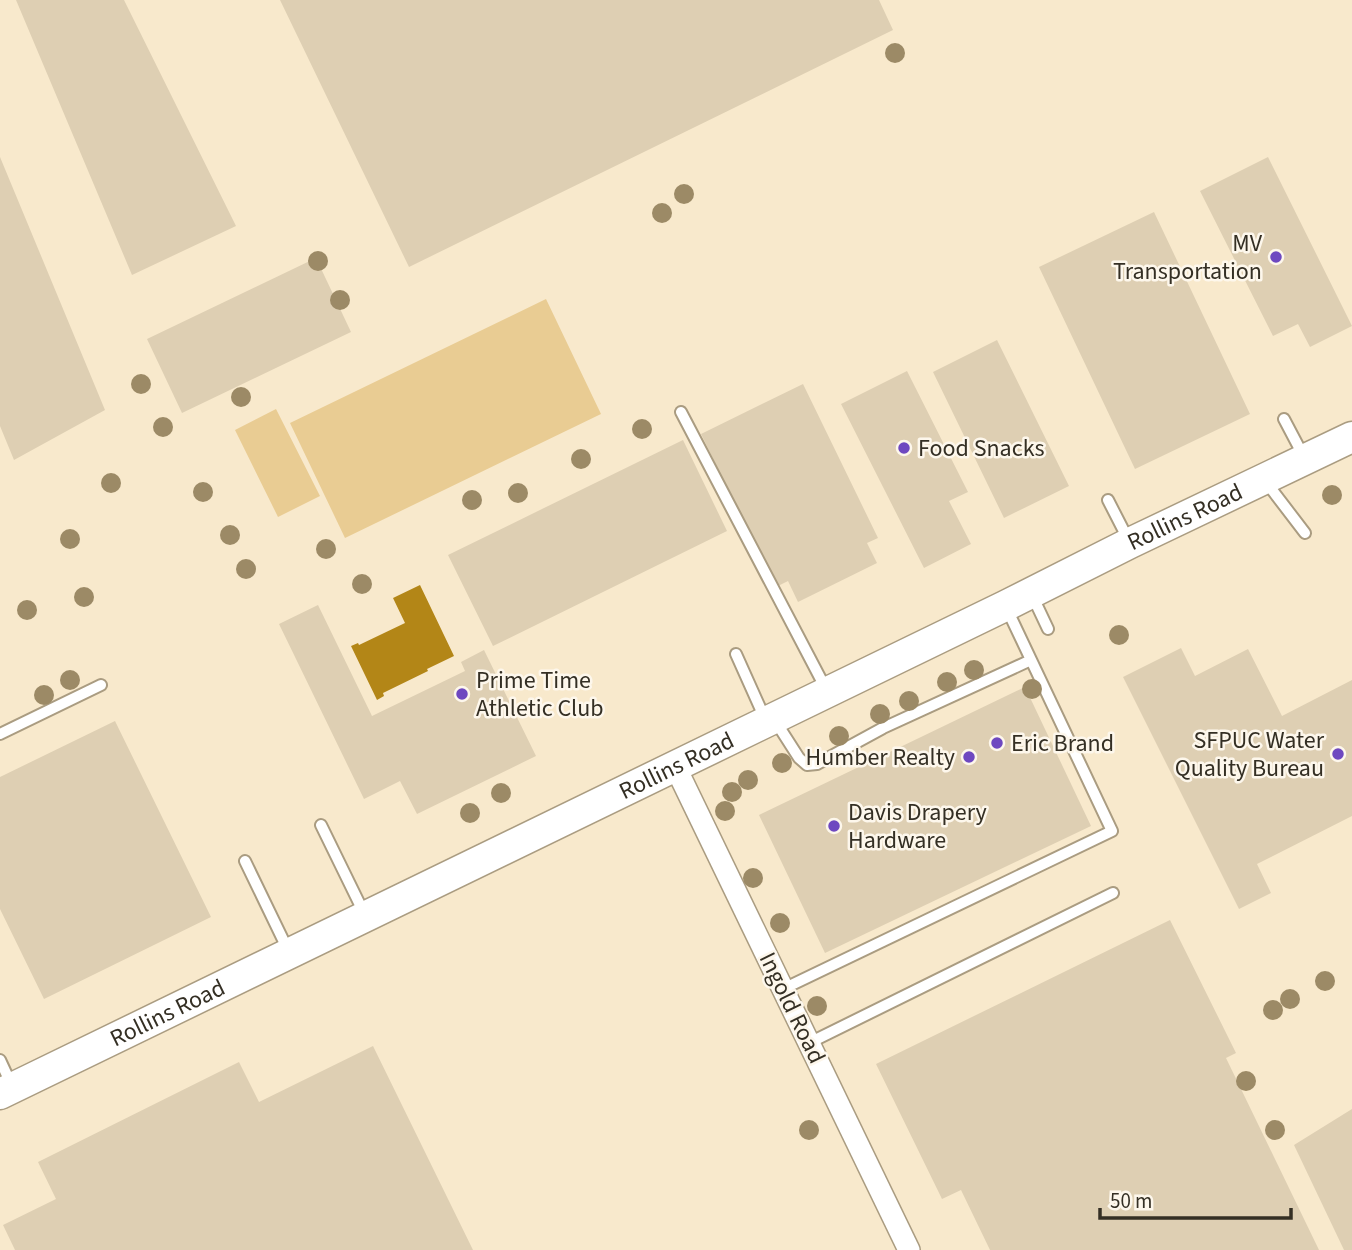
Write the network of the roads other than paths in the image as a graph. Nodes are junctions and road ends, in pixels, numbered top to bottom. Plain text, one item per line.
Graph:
1 (681, 412) dead end
2 (1284, 419) dead end
3 (1352, 437) edge
4 (1306, 460) junction
5 (1264, 479) junction
6 (1108, 500) dead end
7 (1305, 533) dead end
8 (1130, 543) junction
9 (1018, 600) junction
10 (1048, 629) dead end
11 (736, 654) dead end
12 (1031, 660) junction
13 (101, 685) dead end
14 (827, 692) junction
15 (769, 719) junction
16 (0, 734) edge
17 (675, 766) junction
18 (321, 825) dead end
19 (245, 861) dead end
20 (1113, 894) dead end
21 (366, 916) junction
22 (289, 953) junction
23 (783, 989) junction
24 (809, 1043) junction
25 (0, 1060) edge
26 (6, 1090) edge
27 (909, 1250) edge

1 - 14 lane
2 - 4 lane
3 - 4 main road, Rollins Road
4 - 5 main road, Rollins Road
5 - 7 lane
5 - 8 main road, Rollins Road
6 - 8 lane
8 - 9 main road, Rollins Road
9 - 10 lane
9 - 12 lane
9 - 14 main road, Rollins Road
11 - 15 lane
12 - 15 lane
12 - 23 lane
13 - 16 lane
14 - 15 main road, Rollins Road
15 - 17 main road, Rollins Road
17 - 21 main road, Rollins Road
17 - 23 street, Ingold Road
18 - 21 lane
19 - 22 lane
20 - 24 lane
21 - 22 main road, Rollins Road
22 - 26 main road, Rollins Road
23 - 24 street, Ingold Road
24 - 27 street, Ingold Road
25 - 26 lane

